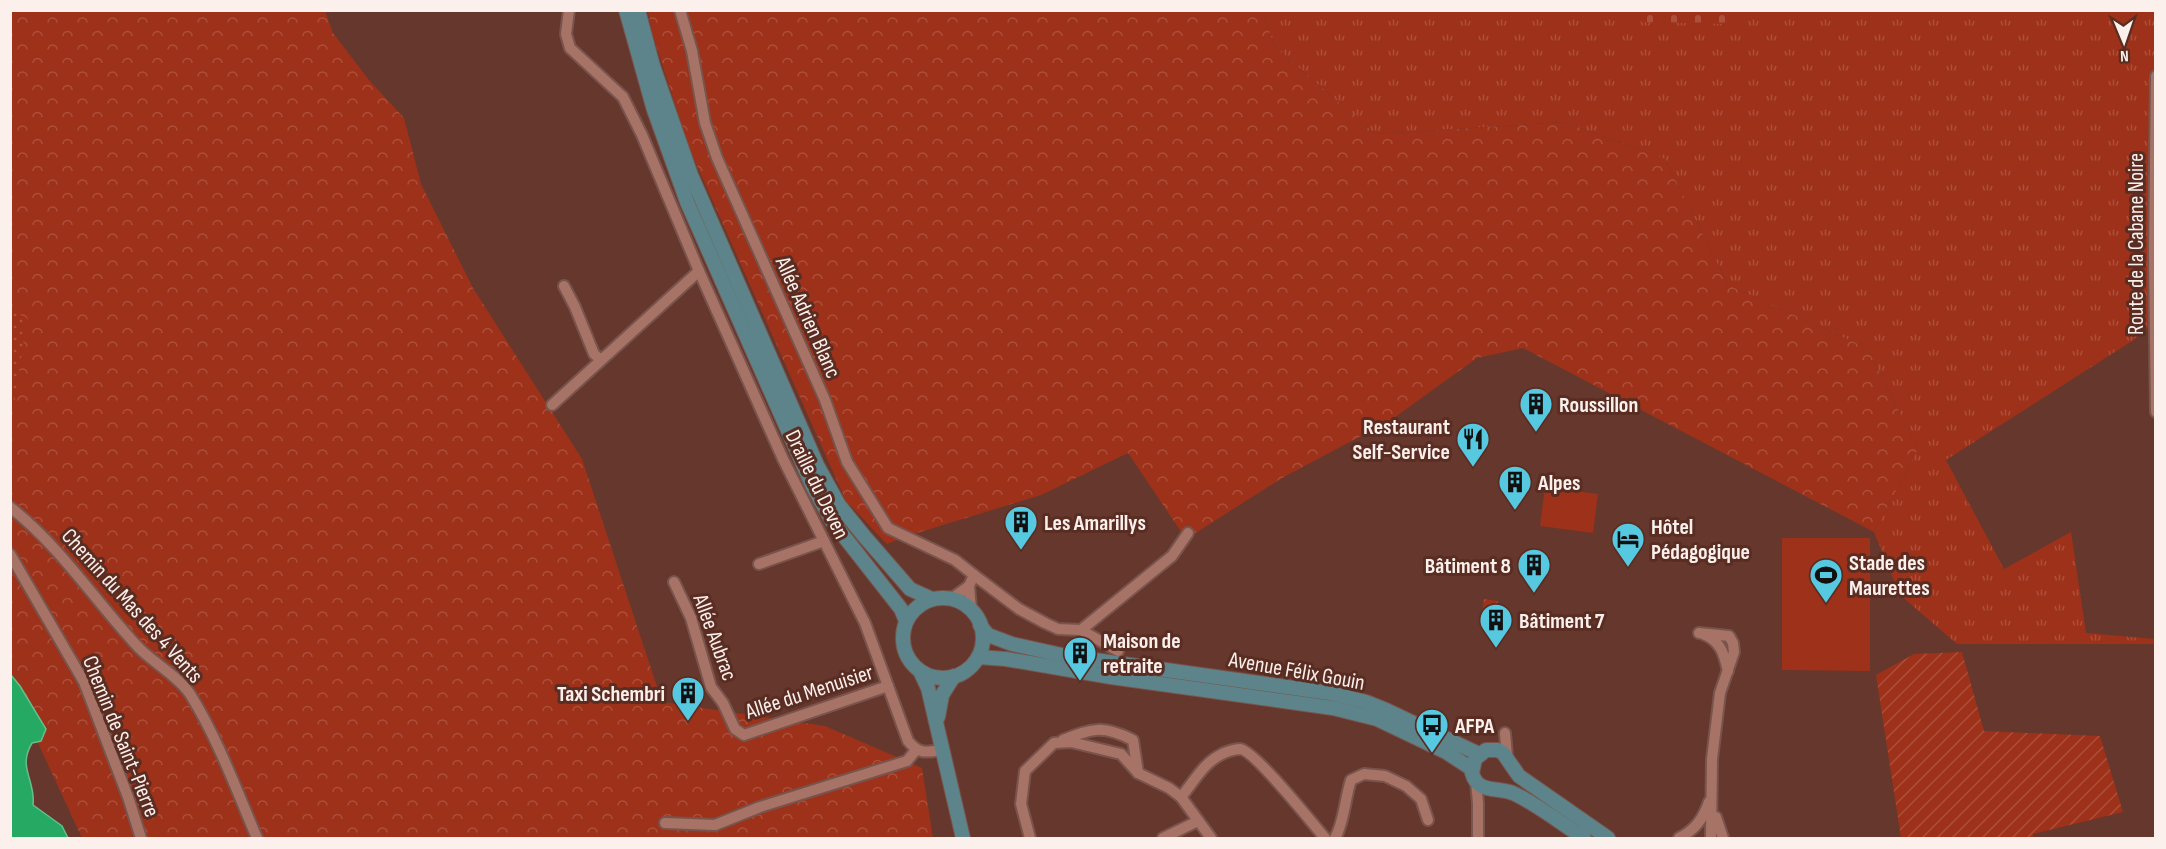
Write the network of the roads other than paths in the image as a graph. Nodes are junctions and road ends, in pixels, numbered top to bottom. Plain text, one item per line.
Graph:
1 (568, 10) edge
2 (626, 10) edge
3 (638, 10) edge
4 (680, 10) edge
5 (2156, 76) edge
6 (699, 271) junction
7 (564, 286) dead end
8 (600, 359) junction
9 (552, 405) dead end
10 (2156, 412) edge
11 (10, 507) edge
12 (1188, 533) dead end
13 (824, 542) junction
14 (10, 554) edge
15 (759, 564) dead end
16 (972, 581) junction
17 (674, 582) dead end
18 (932, 599) junction
19 (951, 599) junction
20 (971, 609) junction
21 (906, 621) junction
22 (980, 625) junction
23 (1081, 630) junction
24 (1118, 651) dead end
25 (978, 657) junction
26 (920, 671) junction
27 (1728, 671) dead end
28 (954, 676) junction
29 (888, 686) junction
30 (723, 703) joint
31 (937, 722) junction
32 (1059, 742) junction
33 (916, 750) junction
34 (943, 750) junction
35 (1486, 752) junction
36 (1509, 761) junction
37 (1138, 773) junction
38 (1474, 775) junction
39 (1494, 789) junction
40 (1712, 796) junction
41 (1180, 797) junction
42 (1478, 803) junction
43 (1428, 820) dead end
44 (1198, 821) junction
45 (665, 823) dead end
46 (141, 838) edge
47 (257, 838) edge
48 (963, 838) edge
49 (1030, 838) edge
50 (1163, 838) edge
51 (1211, 838) edge
52 (1325, 838) edge
53 (1335, 838) edge
54 (1478, 838) edge
55 (1584, 838) edge
56 (1608, 838) edge
57 (1679, 838) edge
58 (1712, 838) edge
59 (1723, 838) edge

1 - 6 street, Draille du Deven
2 - 21 main road
3 - 18 main road
4 - 16 street, Allée Adrien Blanc
5 - 10 street, Route de la Cabane Noire
6 - 8 street
6 - 13 street, Draille du Deven
7 - 8 street
8 - 9 street
11 - 47 street, Chemin du Mas des 4 Vents
12 - 23 street
13 - 15 street
13 - 29 street, Draille du Deven
14 - 46 street, Chemin de Saint-Pierre
16 - 19 street
16 - 20 street
16 - 23 street, Allée Adrien Blanc
17 - 30 street, Allée Aubrac
18 - 19 main road
18 - 21 main road
19 - 20 main road
20 - 22 main road
21 - 26 main road
22 - 25 main road
22 - 35 main road, Avenue Félix Gouin
23 - 24 street
25 - 28 main road
25 - 38 main road, Avenue Félix Gouin
26 - 28 main road
26 - 31 main road
27 - 40 street
28 - 31 main road
29 - 30 street, Allée du Menuisier
29 - 33 street, Draille du Deven
31 - 34 main road
32 - 37 street
32 - 37 street
32 - 49 street
33 - 34 street
33 - 45 street
34 - 48 main road
35 - 36 main road, Avenue Félix Gouin
35 - 38 main road
36 - 39 main road
36 - 56 main road, Avenue Félix Gouin
37 - 41 street
38 - 39 main road, Avenue Félix Gouin
38 - 42 street
39 - 42 street
39 - 55 main road, Avenue Félix Gouin
40 - 57 street
40 - 58 street
40 - 59 street
41 - 44 street
41 - 52 street
42 - 54 street
43 - 53 street
44 - 50 street
44 - 51 street

